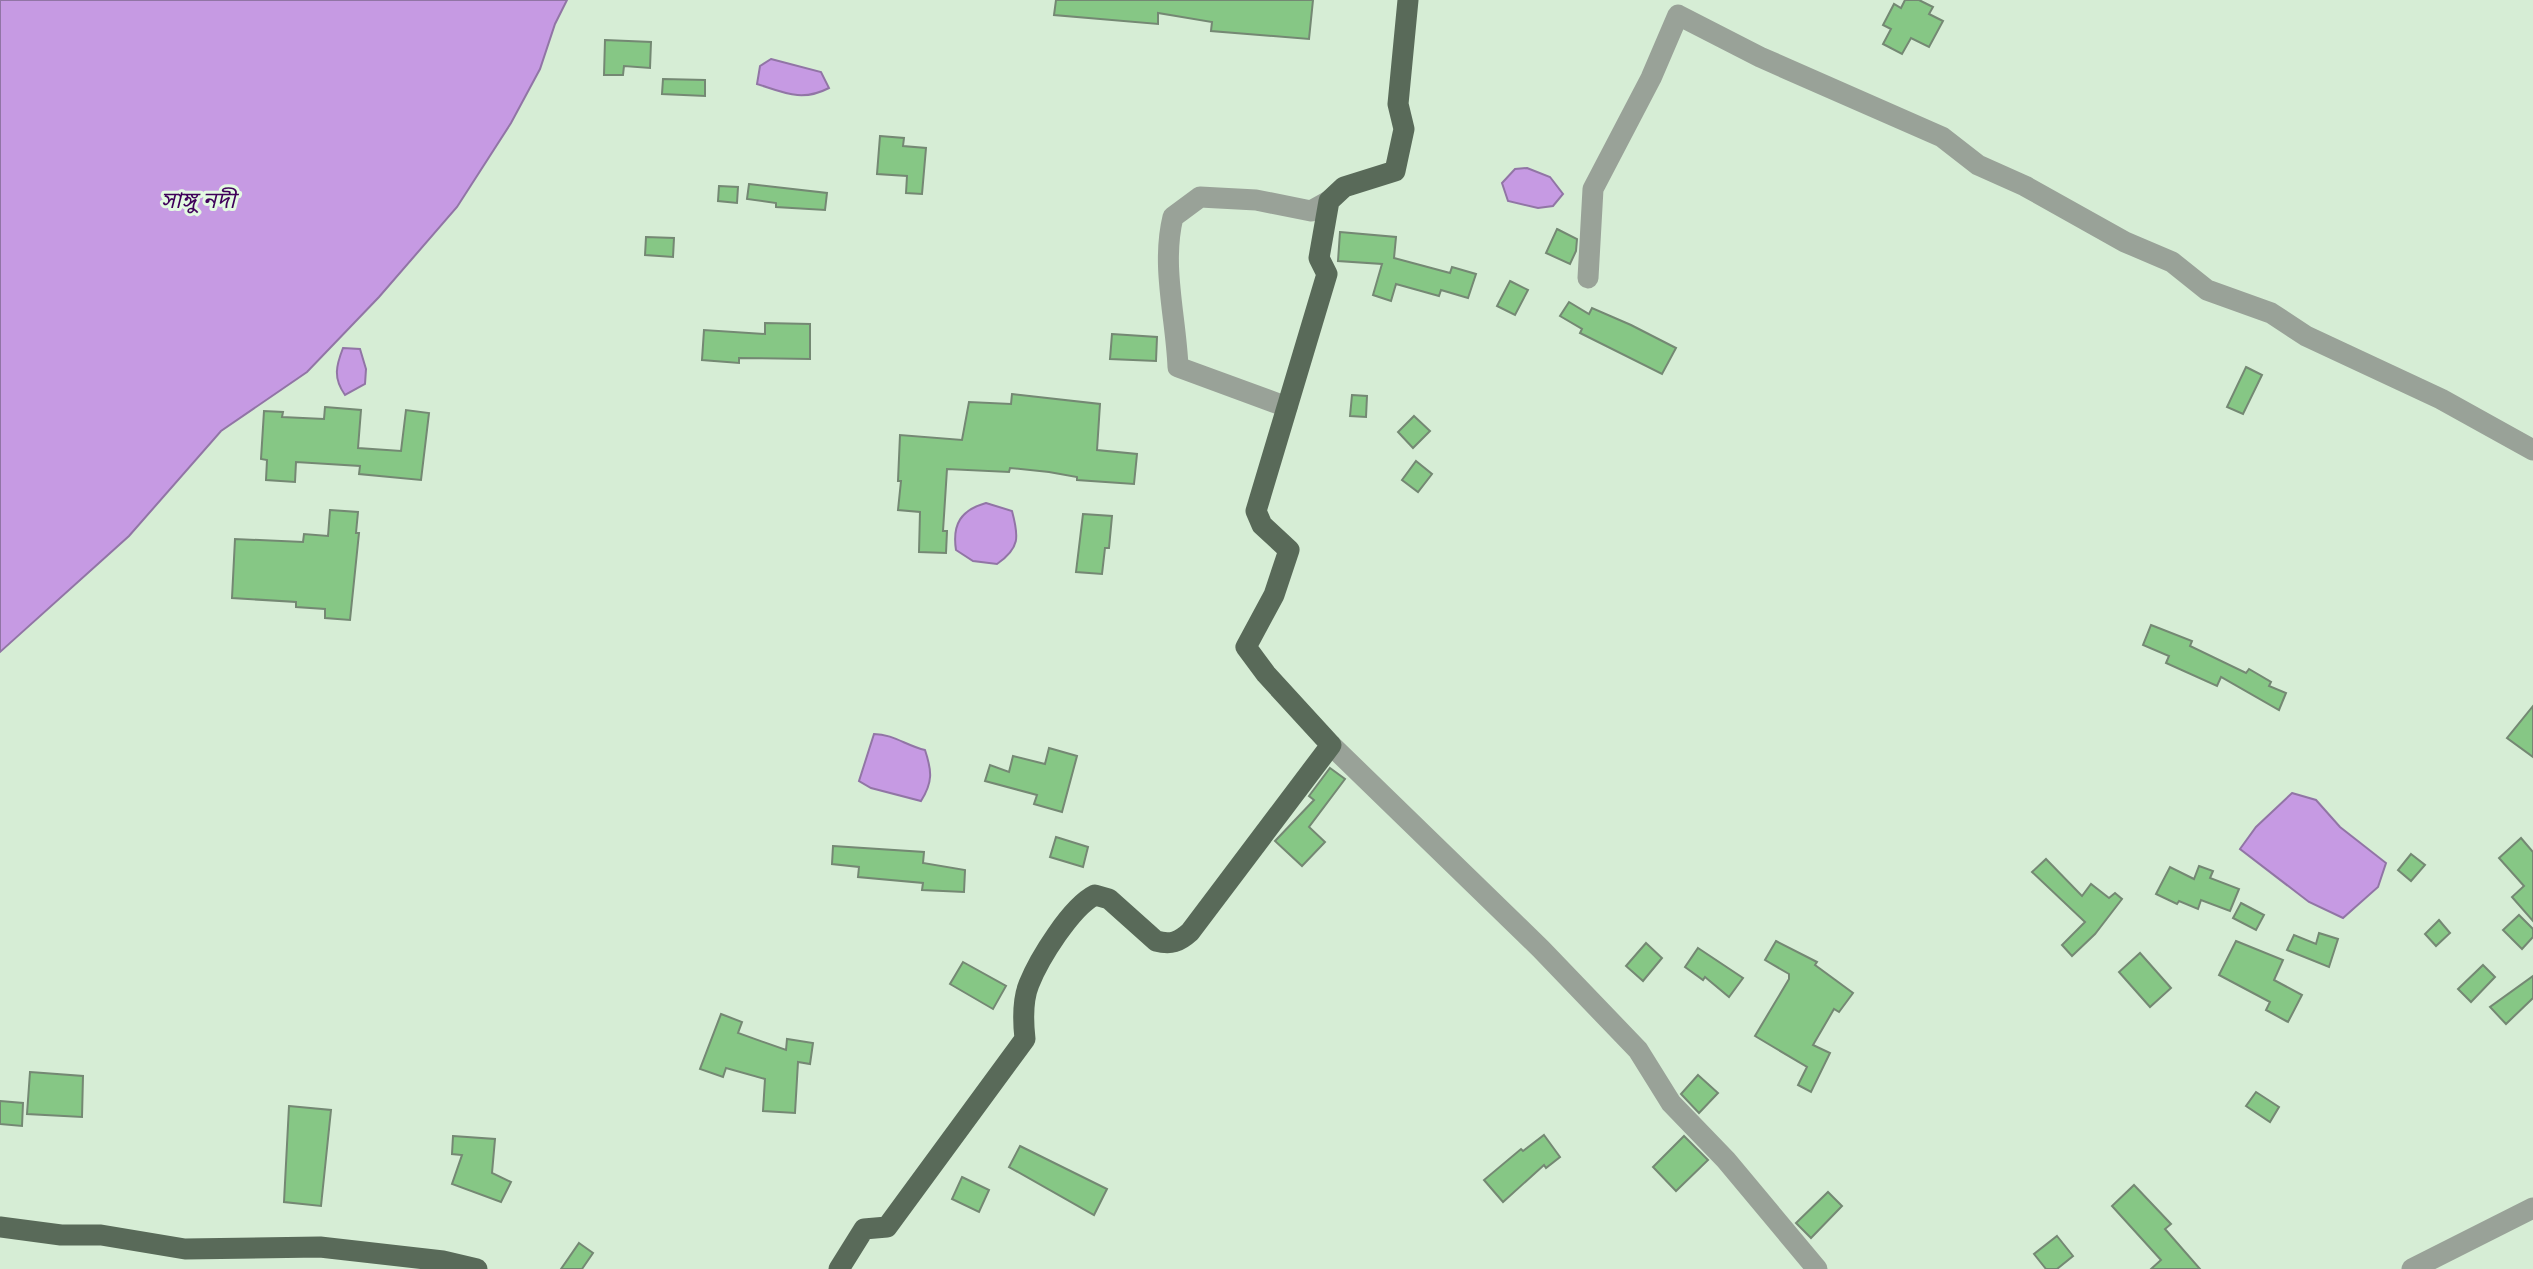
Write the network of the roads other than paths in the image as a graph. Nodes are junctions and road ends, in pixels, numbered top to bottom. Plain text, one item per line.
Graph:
1 (1408, 0) edge
2 (1329, 201) junction
3 (1588, 278) dead end
4 (1287, 407) junction
5 (2533, 450) edge
6 (1331, 745) junction
7 (2533, 1208) edge
8 (0, 1227) edge
9 (477, 1269) edge
10 (839, 1269) edge
11 (1816, 1269) edge
12 (2412, 1269) edge

1 - 2 main road
2 - 4 main road
2 - 4 street
3 - 5 street
4 - 6 main road
6 - 10 main road
6 - 11 street
7 - 12 street
8 - 9 main road

